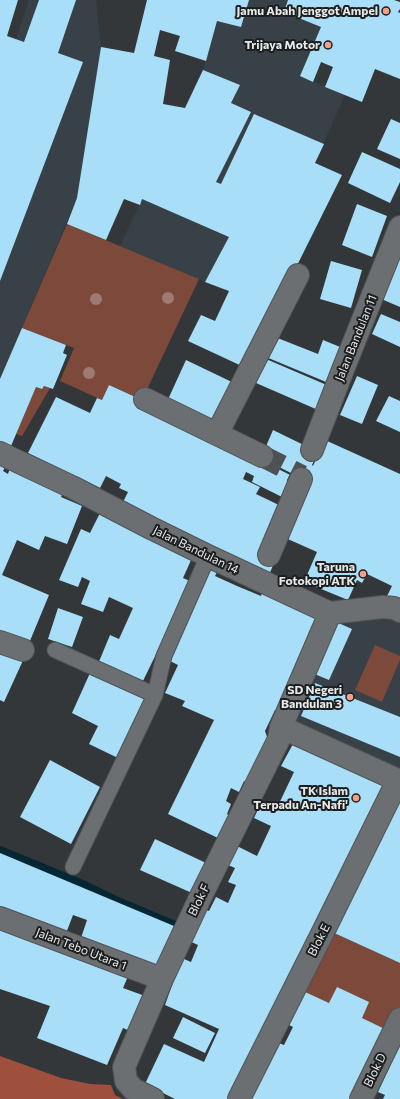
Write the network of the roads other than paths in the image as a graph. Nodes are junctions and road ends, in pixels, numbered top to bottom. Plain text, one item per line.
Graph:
1 (400, 227) edge
2 (298, 275) dead end
3 (145, 399) dead end
4 (218, 434) junction
5 (312, 450) dead end
6 (0, 453) edge
7 (262, 456) tunnel mouth
8 (301, 478) dead end
9 (208, 556) junction
10 (263, 569) junction
11 (400, 611) edge
12 (330, 613) junction
13 (0, 642) edge
14 (23, 650) dead end
15 (55, 650) dead end
16 (155, 695) junction
17 (281, 727) junction
18 (399, 780) edge
19 (73, 867) dead end
20 (0, 918) edge
21 (162, 979) junction
22 (400, 1019) edge
23 (153, 1099) edge
24 (239, 1099) edge
25 (361, 1099) edge

1 - 5 street, Jalan Bandulan 11
2 - 4 street
3 - 4 street
4 - 7 street
6 - 9 street, Jalan Bandulan 14
8 - 10 street
9 - 10 street, Jalan Bandulan 14
9 - 16 lane
10 - 12 street, Jalan Bandulan 14
11 - 12 street
12 - 17 street, Blok F
13 - 14 street
15 - 16 lane
16 - 19 lane
17 - 18 street
17 - 21 street, Blok F
18 - 24 street, Blok E
20 - 21 street, Jalan Tebo Utara 1
21 - 23 street, Blok F
22 - 25 street, Blok D

